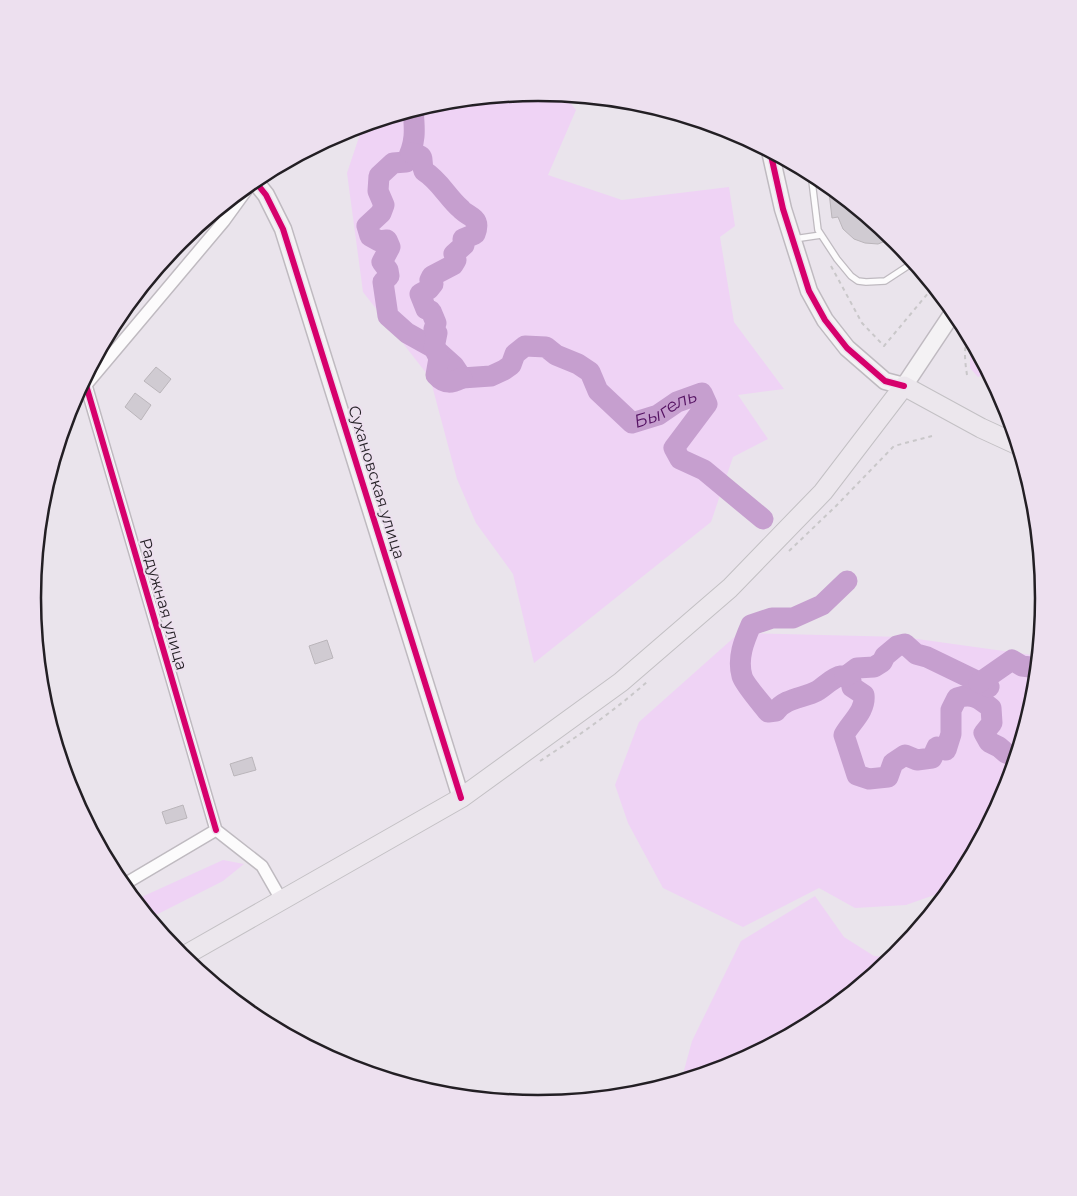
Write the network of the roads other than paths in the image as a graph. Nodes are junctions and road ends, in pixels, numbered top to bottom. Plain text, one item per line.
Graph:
1 (772, 159) edge
2 (812, 183) edge
3 (259, 187) edge
4 (237, 203) edge
5 (821, 234) junction
6 (793, 240) junction
7 (908, 266) edge
8 (949, 318) edge
9 (94, 377) edge
10 (904, 386) junction
11 (87, 390) edge
12 (1010, 441) edge
13 (461, 798) junction
14 (216, 830) junction
15 (130, 881) edge
16 (282, 901) junction
17 (190, 953) edge

1 - 6 street
2 - 5 lane
3 - 13 street, Сухановская улица
4 - 9 street
5 - 6 lane
5 - 7 lane
6 - 10 street
8 - 10 street
10 - 12 main road
10 - 13 main road
11 - 14 street, Радужная улица
13 - 16 main road
14 - 15 street
14 - 16 street
16 - 17 main road

